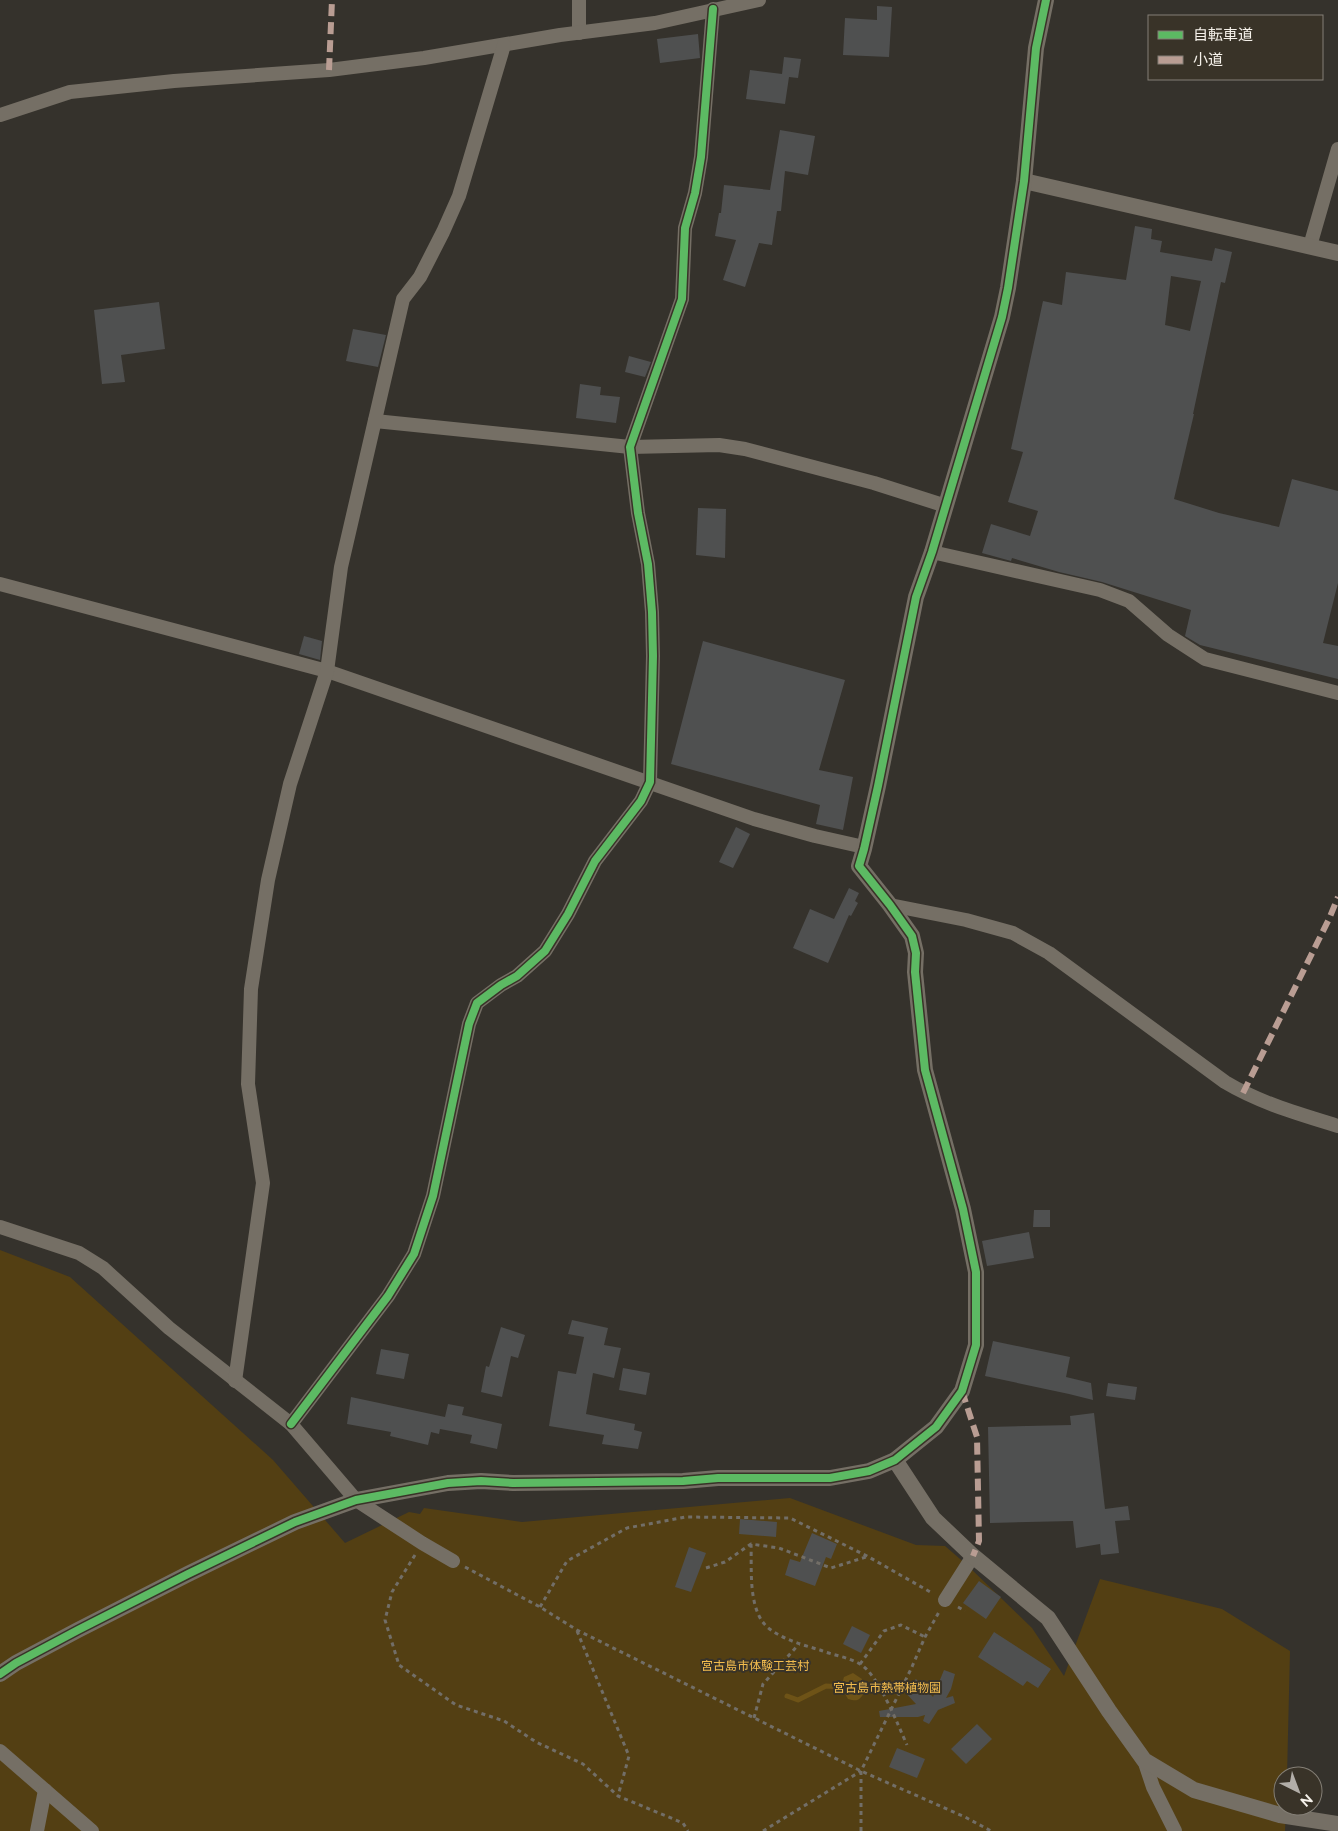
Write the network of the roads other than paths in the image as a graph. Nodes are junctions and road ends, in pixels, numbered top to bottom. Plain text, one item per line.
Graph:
1 (579, 0) edge
2 (759, 0) edge
3 (1046, 0) edge
4 (713, 10) junction
5 (579, 33) junction
6 (504, 45) junction
7 (0, 115) edge
8 (1338, 149) edge
9 (1024, 181) junction
10 (1310, 246) junction
11 (1338, 252) edge
12 (375, 421) junction
13 (630, 447) junction
14 (946, 506) junction
15 (932, 552) junction
16 (0, 584) edge
17 (327, 671) junction
18 (1338, 693) edge
19 (650, 782) junction
20 (864, 847) junction
21 (890, 904) junction
22 (1338, 1126) edge
23 (0, 1226) edge
24 (235, 1381) junction
25 (291, 1424) junction
26 (895, 1460) junction
27 (356, 1500) junction
28 (973, 1556) junction
29 (453, 1561) road end
30 (945, 1600) road end
31 (0, 1674) edge
32 (0, 1751) edge
33 (1144, 1760) junction
34 (45, 1790) junction
35 (1338, 1824) edge
36 (37, 1831) edge
37 (92, 1831) edge
38 (1175, 1831) edge

1 - 5 street
2 - 4 street
3 - 9 street
4 - 5 street
4 - 13 street
5 - 6 street
6 - 7 street
6 - 12 street
8 - 10 street
9 - 10 street
9 - 14 street
10 - 11 street
12 - 13 street
12 - 17 street
13 - 14 street
13 - 19 street
14 - 15 street
15 - 18 street
15 - 20 street
16 - 17 street
17 - 19 street
17 - 24 street
19 - 20 street
19 - 25 street
20 - 21 street
21 - 22 street
21 - 26 street
23 - 24 street
24 - 25 street
25 - 27 street
26 - 27 street
26 - 28 street
27 - 29 street
27 - 31 street
28 - 30 street
28 - 33 street
32 - 34 street
33 - 35 street
33 - 38 street
34 - 36 street
34 - 37 street

